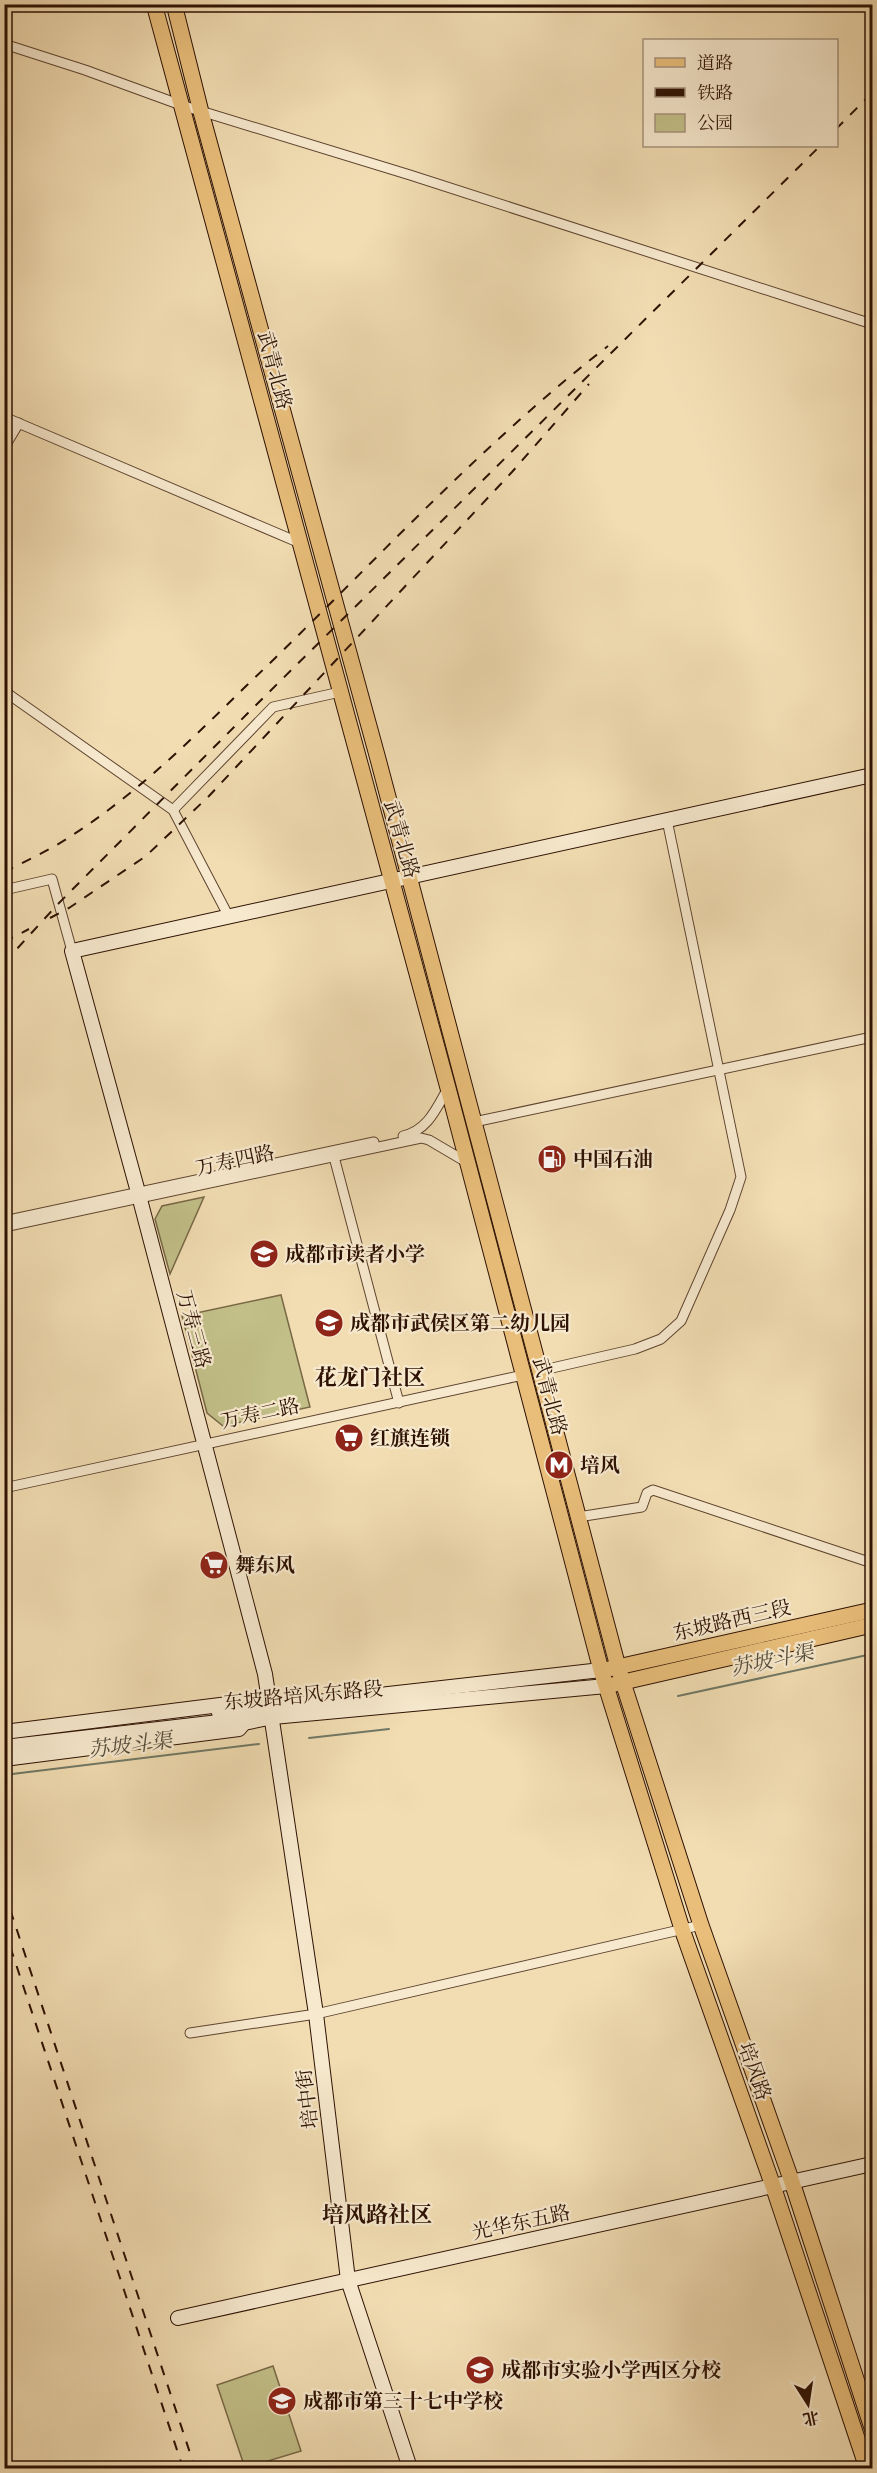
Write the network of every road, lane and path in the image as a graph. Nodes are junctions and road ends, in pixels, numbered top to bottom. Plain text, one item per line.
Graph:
1 (154, 4) edge
2 (174, 4) edge
3 (4, 44) edge
4 (181, 105) junction
5 (201, 111) junction
6 (873, 324) edge
7 (4, 417) edge
8 (18, 423) junction
9 (4, 448) edge
10 (300, 543) junction
11 (4, 691) edge
12 (340, 692) junction
13 (873, 775) edge
14 (173, 810) junction
15 (667, 820) junction
16 (408, 877) junction
17 (392, 880) junction
18 (4, 890) edge
19 (229, 917) junction
20 (72, 951) junction
21 (873, 1037) edge
22 (719, 1070) junction
23 (448, 1088) junction
24 (474, 1122) junction
25 (334, 1154) junction
26 (468, 1163) junction
27 (139, 1195) junction
28 (4, 1221) edge
29 (4, 1227) edge
30 (539, 1371) junction
31 (523, 1375) junction
32 (399, 1403) junction
33 (204, 1444) junction
34 (4, 1488) edge
35 (578, 1517) junction
36 (873, 1563) edge
37 (873, 1610) edge
38 (873, 1625) edge
39 (602, 1670) junction
40 (621, 1674) junction
41 (606, 1686) junction
42 (254, 1709) junction
43 (272, 1712) junction
44 (244, 1723) junction
45 (4, 1732) edge
46 (4, 1739) edge
47 (4, 1747) edge
48 (4, 1759) edge
49 (701, 1925) junction
50 (683, 1929) junction
51 (316, 2014) junction
52 (190, 2033) dead end
53 (873, 2164) edge
54 (792, 2182) junction
55 (773, 2186) junction
56 (348, 2280) junction
57 (178, 2318) dead end
58 (873, 2428) edge
59 (410, 2469) edge
60 (867, 2469) edge

1 - 4 main road, 武青北路
2 - 5 main road, 武青北路
3 - 4 street
4 - 5 street
4 - 10 main road, 武青北路
5 - 6 street
5 - 16 main road, 武青北路
7 - 8 street
8 - 9 street
8 - 10 street
10 - 12 main road, 武青北路
11 - 14 street
12 - 14 street
12 - 17 main road, 武青北路
13 - 15 street
14 - 19 street
15 - 16 street
15 - 22 street
16 - 17 street
16 - 24 main road, 武青北路
17 - 19 street
17 - 23 main road, 武青北路
18 - 20 street
19 - 20 street
20 - 27 street, 万寿三路
21 - 22 street
22 - 24 street
22 - 30 street
23 - 25 street, 万寿四路
23 - 26 main road, 武青北路
24 - 30 main road, 武青北路
25 - 26 street, 万寿四路
25 - 27 street, 万寿四路
25 - 32 street
26 - 31 main road, 武青北路
27 - 28 street, 万寿四路
27 - 29 street, 万寿四路
27 - 33 street, 万寿三路
30 - 35 main road, 武青北路
31 - 32 street, 万寿二路
31 - 39 main road, 武青北路
32 - 33 street, 万寿二路
33 - 34 street, 万寿二路
33 - 43 street, 万寿三路
35 - 36 street
35 - 40 main road, 武青北路
37 - 40 main road, 东坡路西三段
38 - 40 main road, 东坡路西三段
39 - 40 main road, 东坡路西三段
39 - 41 main road, 武青北路
39 - 43 street, 东坡路培风东路段
40 - 41 main road, 东坡路西三段
40 - 49 main road, 培风路
41 - 43 street, 东坡路培风东路段
41 - 50 main road, 培风路
42 - 43 street, 东坡路培风东路段
42 - 45 street
42 - 46 street, 东坡路培风东路段
43 - 44 street, 东坡路培风东路段
43 - 51 street, 培中街
44 - 47 street, 东坡路培风东路段
44 - 48 street
49 - 50 street
49 - 54 main road, 培风路
50 - 51 street
50 - 55 main road, 培风路
51 - 52 street
51 - 56 street, 培中街
53 - 54 street, 光华东五路
54 - 55 street, 光华东五路
54 - 58 main road, 培风路
55 - 56 street, 光华东五路
55 - 60 main road, 培风路
56 - 57 street, 光华东五路
56 - 59 street, 培中街

